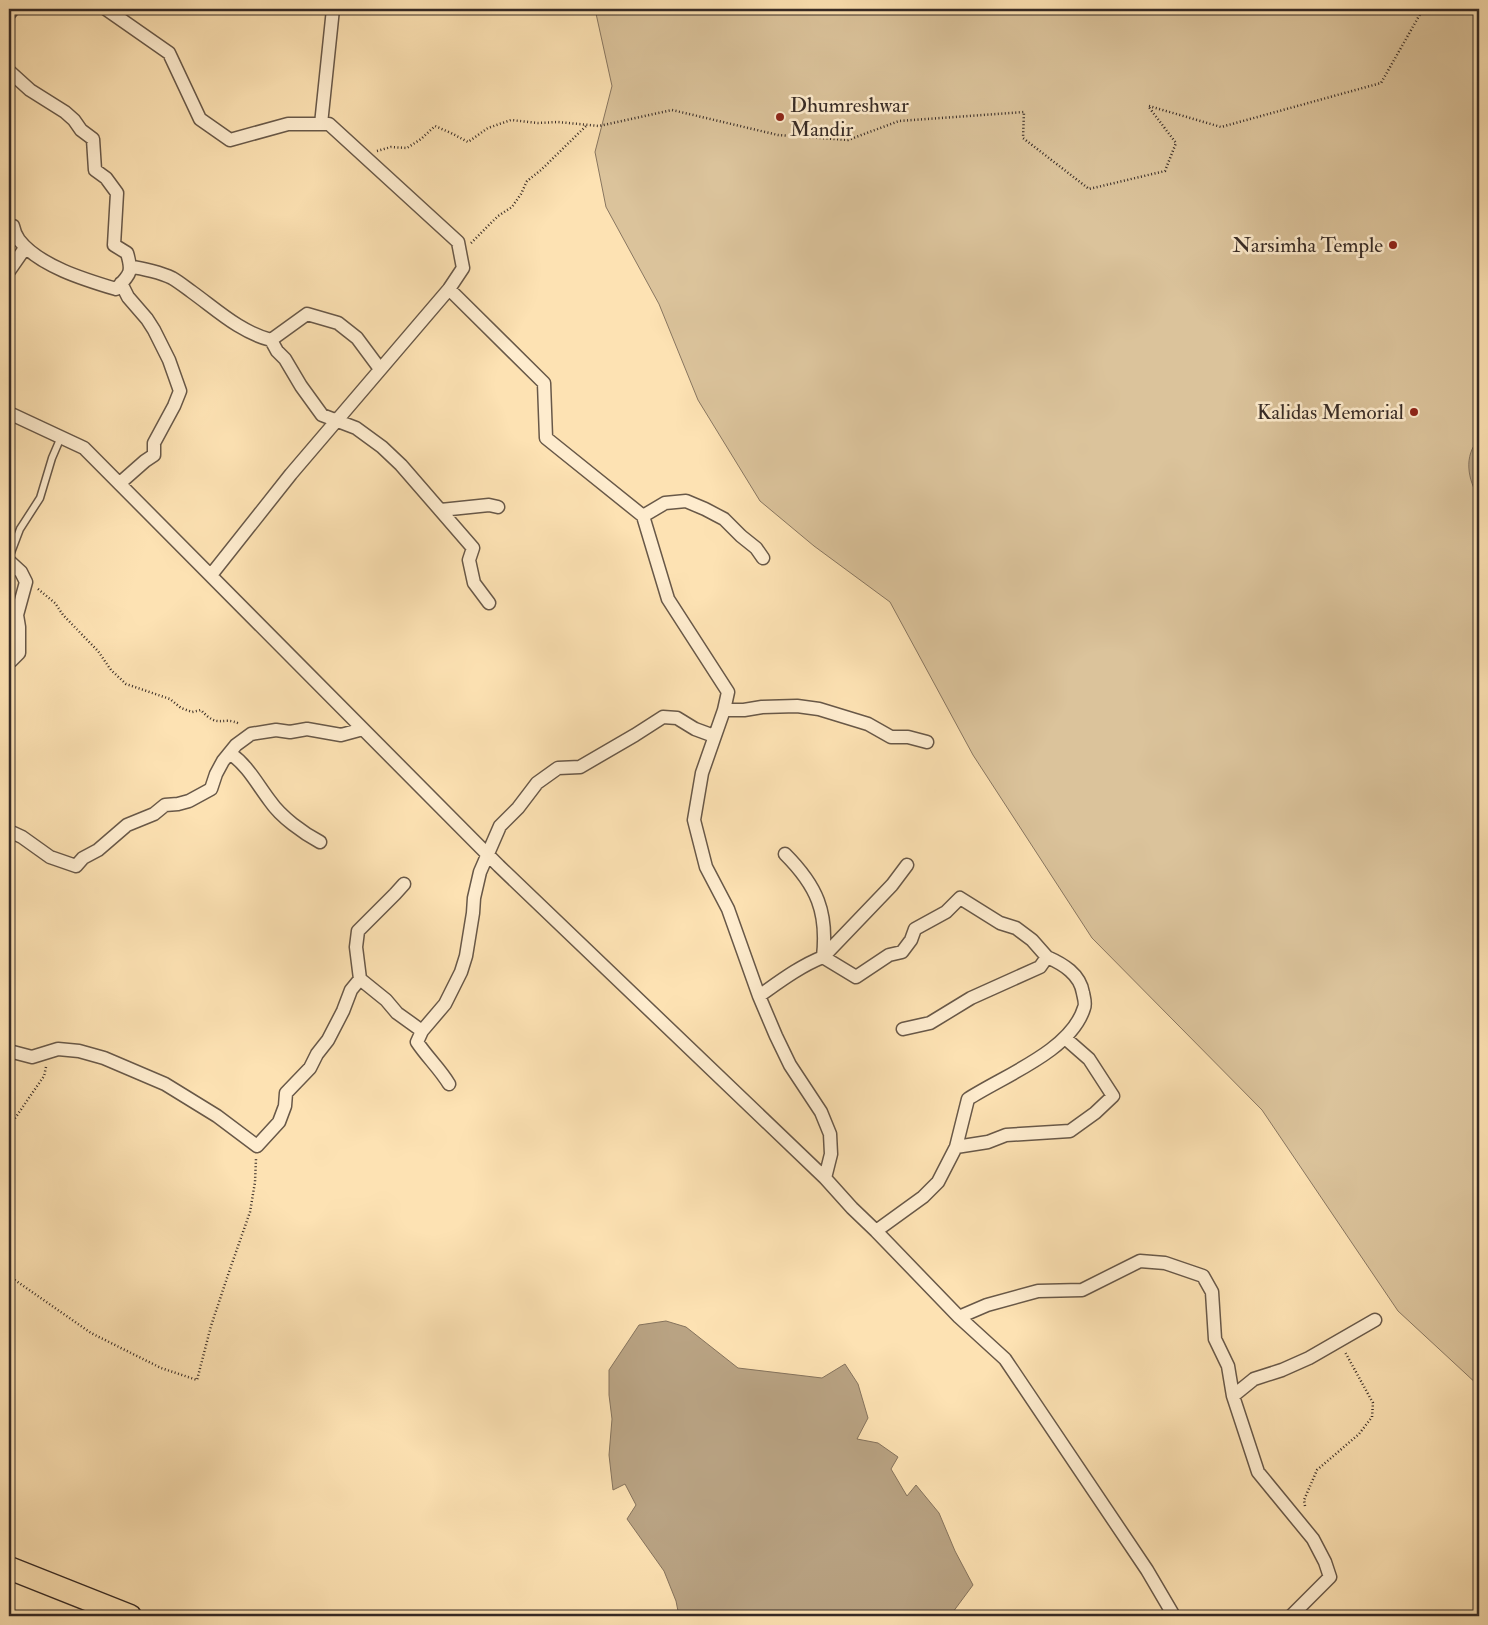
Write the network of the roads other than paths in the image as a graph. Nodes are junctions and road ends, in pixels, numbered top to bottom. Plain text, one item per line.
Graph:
1 (13, 9) edge
2 (106, 9) edge
3 (333, 9) edge
4 (9, 14) edge
5 (9, 71) edge
6 (321, 124) junction
7 (9, 225) edge
8 (25, 248) junction
9 (131, 267) junction
10 (9, 271) edge
11 (121, 283) junction
12 (449, 289) junction
13 (271, 340) junction
14 (380, 369) junction
15 (9, 413) edge
16 (338, 420) junction
17 (60, 437) junction
18 (120, 483) junction
19 (498, 507) dead end
20 (441, 510) junction
21 (643, 516) junction
22 (763, 558) dead end
23 (9, 559) edge
24 (210, 575) junction
25 (489, 603) dead end
26 (9, 661) edge
27 (724, 710) junction
28 (363, 729) junction
29 (714, 736) junction
30 (927, 742) dead end
31 (231, 754) junction
32 (9, 831) edge
33 (320, 842) dead end
34 (487, 854) junction
35 (785, 854) dead end
36 (907, 865) dead end
37 (404, 884) dead end
38 (1047, 956) junction
39 (823, 957) junction
40 (360, 978) junction
41 (759, 996) junction
42 (903, 1029) dead end
43 (422, 1031) junction
44 (1065, 1038) junction
45 (9, 1051) edge
46 (449, 1084) dead end
47 (956, 1147) junction
48 (825, 1178) junction
49 (876, 1231) junction
50 (959, 1317) junction
51 (1375, 1320) dead end
52 (1233, 1396) junction
53 (9, 1568) edge
54 (130, 1616) edge
55 (1174, 1616) edge
56 (1291, 1616) edge

1 - 4 street
2 - 6 street
3 - 6 street
5 - 9 street
6 - 12 street
7 - 8 street
8 - 10 street
8 - 11 street
9 - 11 street
9 - 13 street
11 - 18 street
12 - 14 street
12 - 21 street
13 - 14 street
13 - 16 street
14 - 16 street
15 - 17 street
16 - 20 street
16 - 24 street
17 - 18 street
17 - 23 lane
18 - 24 street
19 - 20 street
20 - 25 street
21 - 22 street
21 - 27 street
23 - 26 street
24 - 28 street
27 - 29 street
27 - 30 street
28 - 31 street
28 - 34 street
29 - 34 street
29 - 41 street
31 - 32 street
31 - 33 street
34 - 43 street
34 - 48 street
35 - 39 street
36 - 39 street
37 - 40 street
38 - 39 street
38 - 42 street
38 - 44 street
39 - 41 street
40 - 43 street
40 - 45 street
41 - 48 street
43 - 46 street
44 - 47 street
44 - 47 street
47 - 49 street
48 - 49 street
49 - 50 street
50 - 52 street
50 - 55 street
51 - 52 street
52 - 56 street
53 - 54 highway

